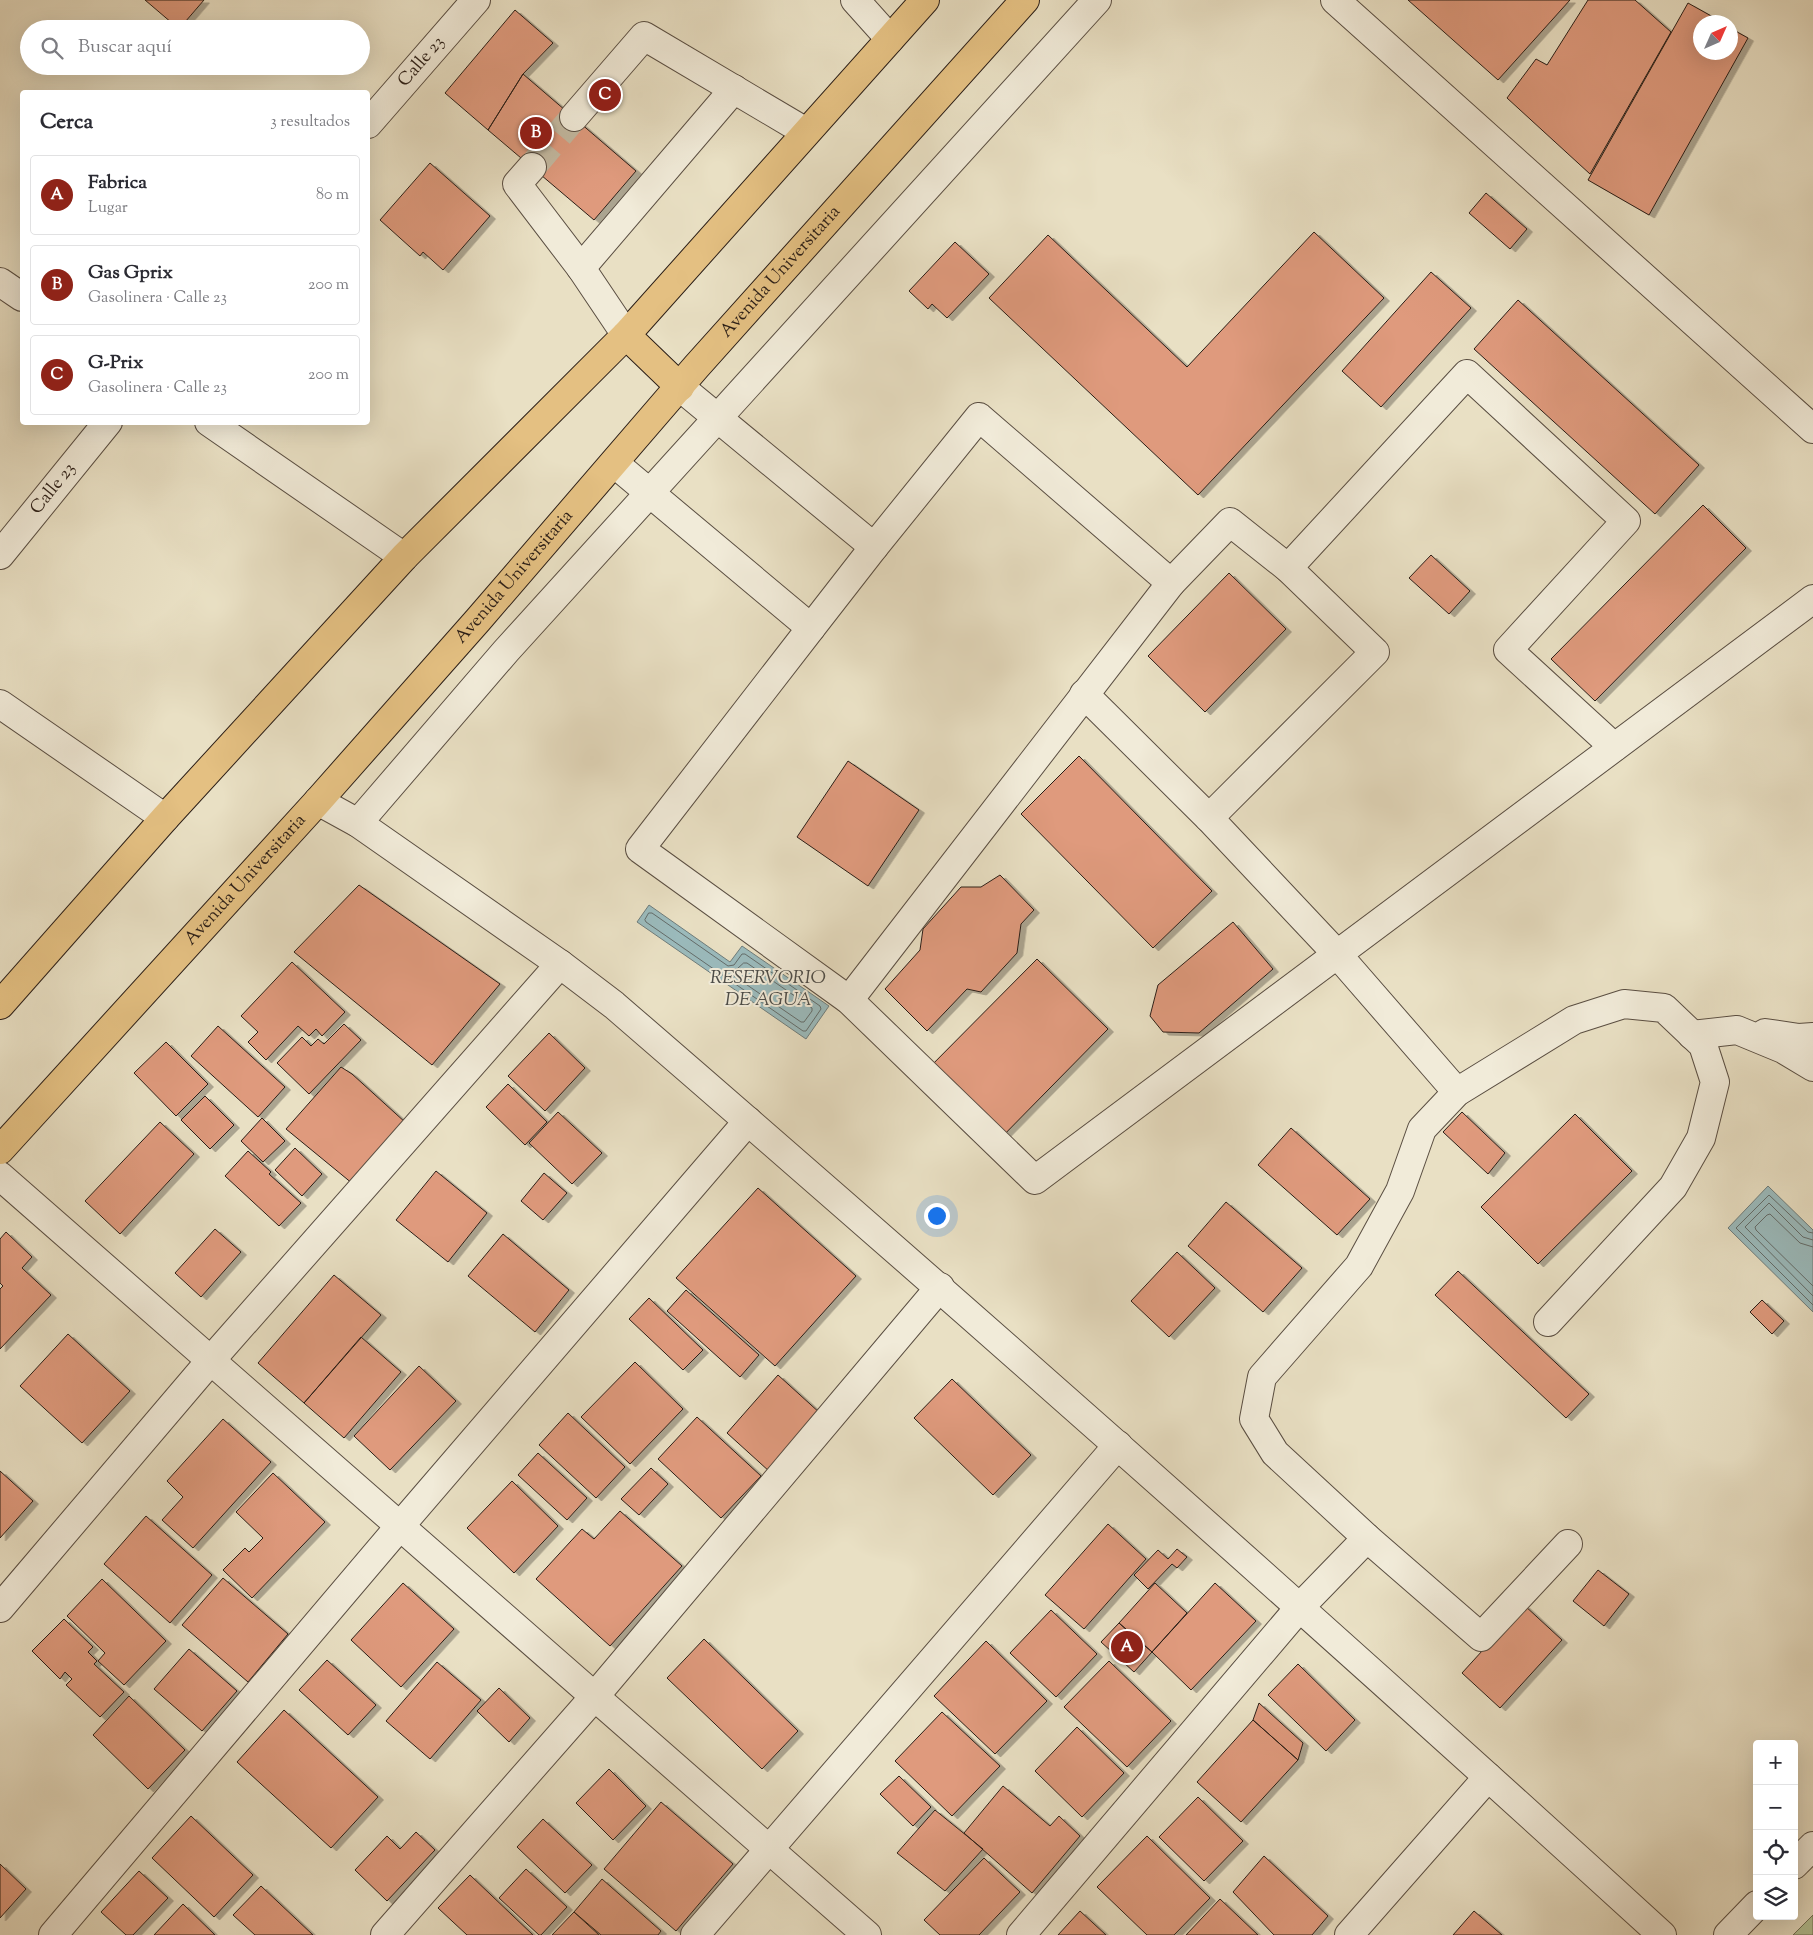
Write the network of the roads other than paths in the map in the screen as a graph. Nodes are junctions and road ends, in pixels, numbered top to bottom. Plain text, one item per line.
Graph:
1 (476, 0) edge
2 (855, 0) edge
3 (925, 0) edge
4 (1025, 0) edge
5 (1097, 0) edge
6 (1335, 0) edge
7 (890, 39) junction
8 (734, 89) junction
9 (574, 117) tunnel mouth
10 (370, 122) edge
11 (806, 132) junction
12 (532, 167) tunnel mouth
13 (581, 268) junction
14 (0, 282) edge
15 (20, 296) edge
16 (626, 335) junction
17 (680, 386) junction
18 (106, 425) edge
19 (213, 425) edge
20 (1813, 429) edge
21 (614, 463) junction
22 (874, 547) junction
23 (0, 556) edge
24 (404, 557) junction
25 (1288, 568) junction
26 (1171, 584) junction
27 (1813, 599) edge
28 (811, 628) junction
29 (1084, 694) junction
30 (0, 704) edge
31 (1614, 747) junction
32 (318, 800) junction
33 (165, 818) junction
34 (1209, 818) junction
35 (358, 823) junction
36 (1337, 954) junction
37 (560, 964) junction
38 (849, 1000) junction
39 (0, 1005) edge
40 (1736, 1030) junction
41 (1692, 1035) junction
42 (1813, 1037) edge
43 (1813, 1068) edge
44 (1457, 1092) junction
45 (748, 1121) junction
46 (0, 1150) edge
47 (0, 1176) edge
48 (940, 1287) junction
49 (1548, 1322) dead end
50 (211, 1360) junction
51 (1118, 1445) junction
52 (400, 1526) junction
53 (1367, 1538) junction
54 (1568, 1544) dead end
55 (1300, 1607) junction
56 (0, 1608) edge
57 (595, 1696) junction
58 (1488, 1776) junction
59 (1813, 1846) edge
60 (768, 1849) junction
61 (1798, 1861) edge
62 (1753, 1909) edge
63 (53, 1935) edge
64 (385, 1935) edge
65 (695, 1935) edge
66 (867, 1935) edge
67 (1021, 1935) edge
68 (1349, 1935) edge
69 (1662, 1935) edge
70 (1728, 1935) edge

1 - 10 street, Calle 23
2 - 7 street
3 - 7 main road
4 - 17 main road, Avenida Universitaria
5 - 35 street
6 - 20 street
7 - 11 main road
8 - 9 street
8 - 11 street
8 - 13 street
11 - 16 main road
12 - 13 street
13 - 16 street
14 - 15 street
16 - 17 main road
16 - 24 main road
17 - 21 main road, Avenida Universitaria
17 - 22 street
18 - 23 street, Calle 23
19 - 24 street
21 - 28 street
21 - 32 main road, Avenida Universitaria
22 - 26 street
22 - 28 street
24 - 33 main road
25 - 26 street
25 - 31 street
25 - 34 street
26 - 29 street
27 - 31 street
28 - 38 street
29 - 34 street
29 - 38 street
30 - 33 street
31 - 36 street
32 - 35 street
32 - 46 main road, Avenida Universitaria
33 - 39 main road
34 - 36 street
35 - 37 street
36 - 38 street
36 - 44 street
37 - 45 street
37 - 50 street
40 - 41 street
40 - 42 street
40 - 43 street
41 - 44 street
41 - 49 street
44 - 53 street
45 - 48 street
45 - 52 street
47 - 50 street
48 - 51 street
48 - 57 street
50 - 52 street
50 - 56 street
51 - 55 street
51 - 60 street
52 - 57 street
52 - 63 street
53 - 54 street
53 - 55 street
55 - 58 street
55 - 67 street
57 - 60 street
57 - 64 street
58 - 68 street
58 - 69 street
59 - 61 street
60 - 65 street
60 - 66 street
62 - 70 street

